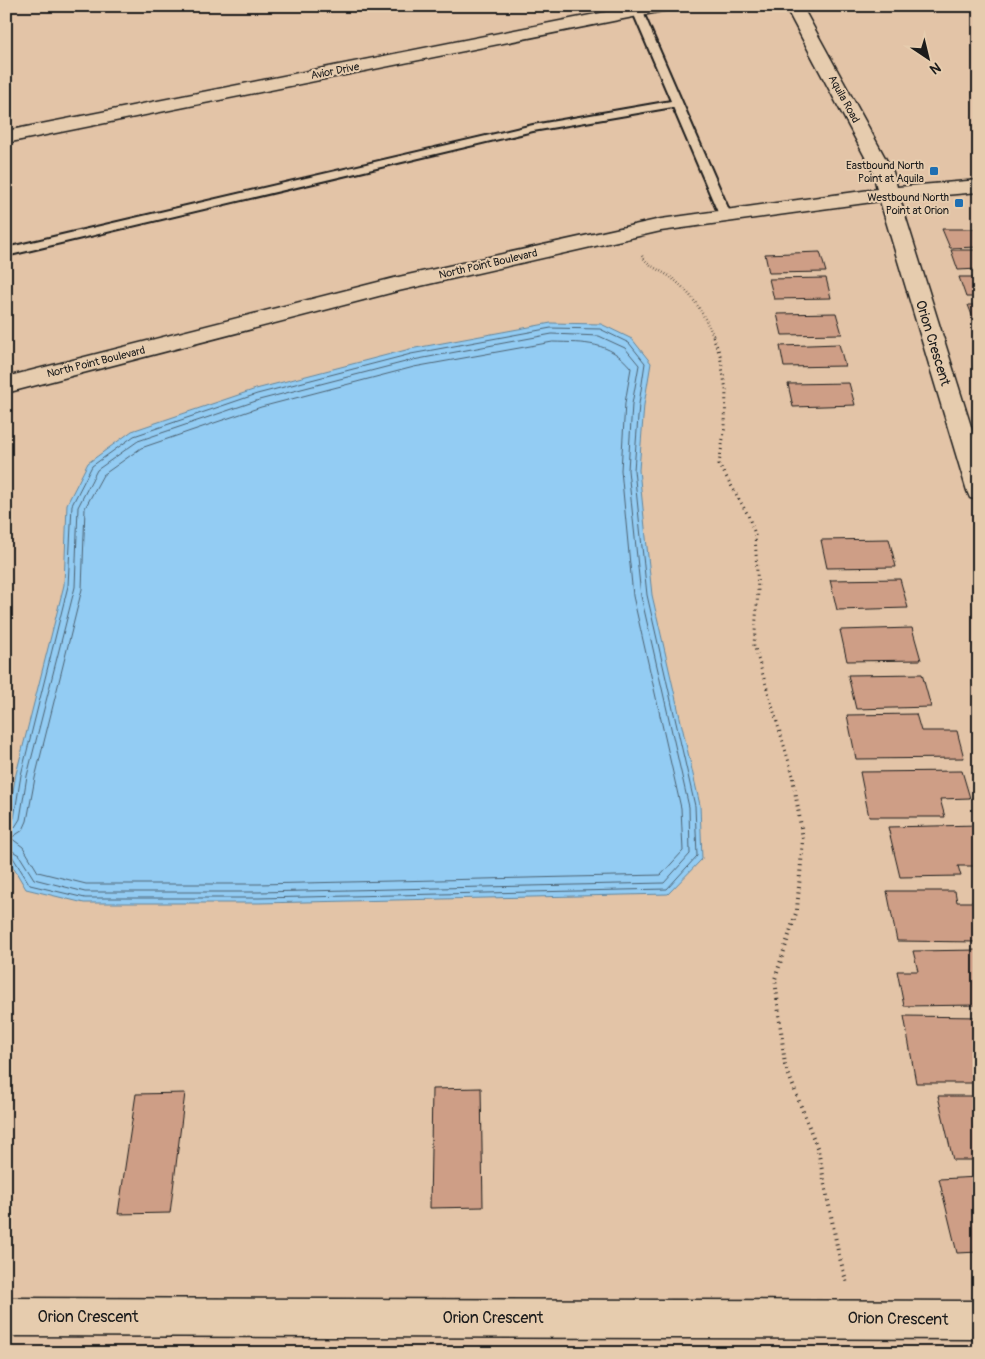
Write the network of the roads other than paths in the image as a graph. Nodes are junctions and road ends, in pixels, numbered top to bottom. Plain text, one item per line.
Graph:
1 (663, 6) edge
2 (793, 6) edge
3 (636, 10) junction
4 (678, 103) junction
5 (6, 137) edge
6 (979, 186) edge
7 (888, 194) junction
8 (726, 217) junction
9 (6, 252) edge
10 (6, 385) edge
11 (979, 491) edge
12 (6, 1317) edge
13 (979, 1320) edge

1 - 3 street, Avior Drive
2 - 7 street, Aquila Road
3 - 4 lane
3 - 5 street, Avior Drive
4 - 8 lane
4 - 9 lane
6 - 7 street, North Point Boulevard
7 - 8 street, North Point Boulevard
7 - 11 street, Orion Crescent
8 - 10 street, North Point Boulevard
12 - 13 street, Orion Crescent

